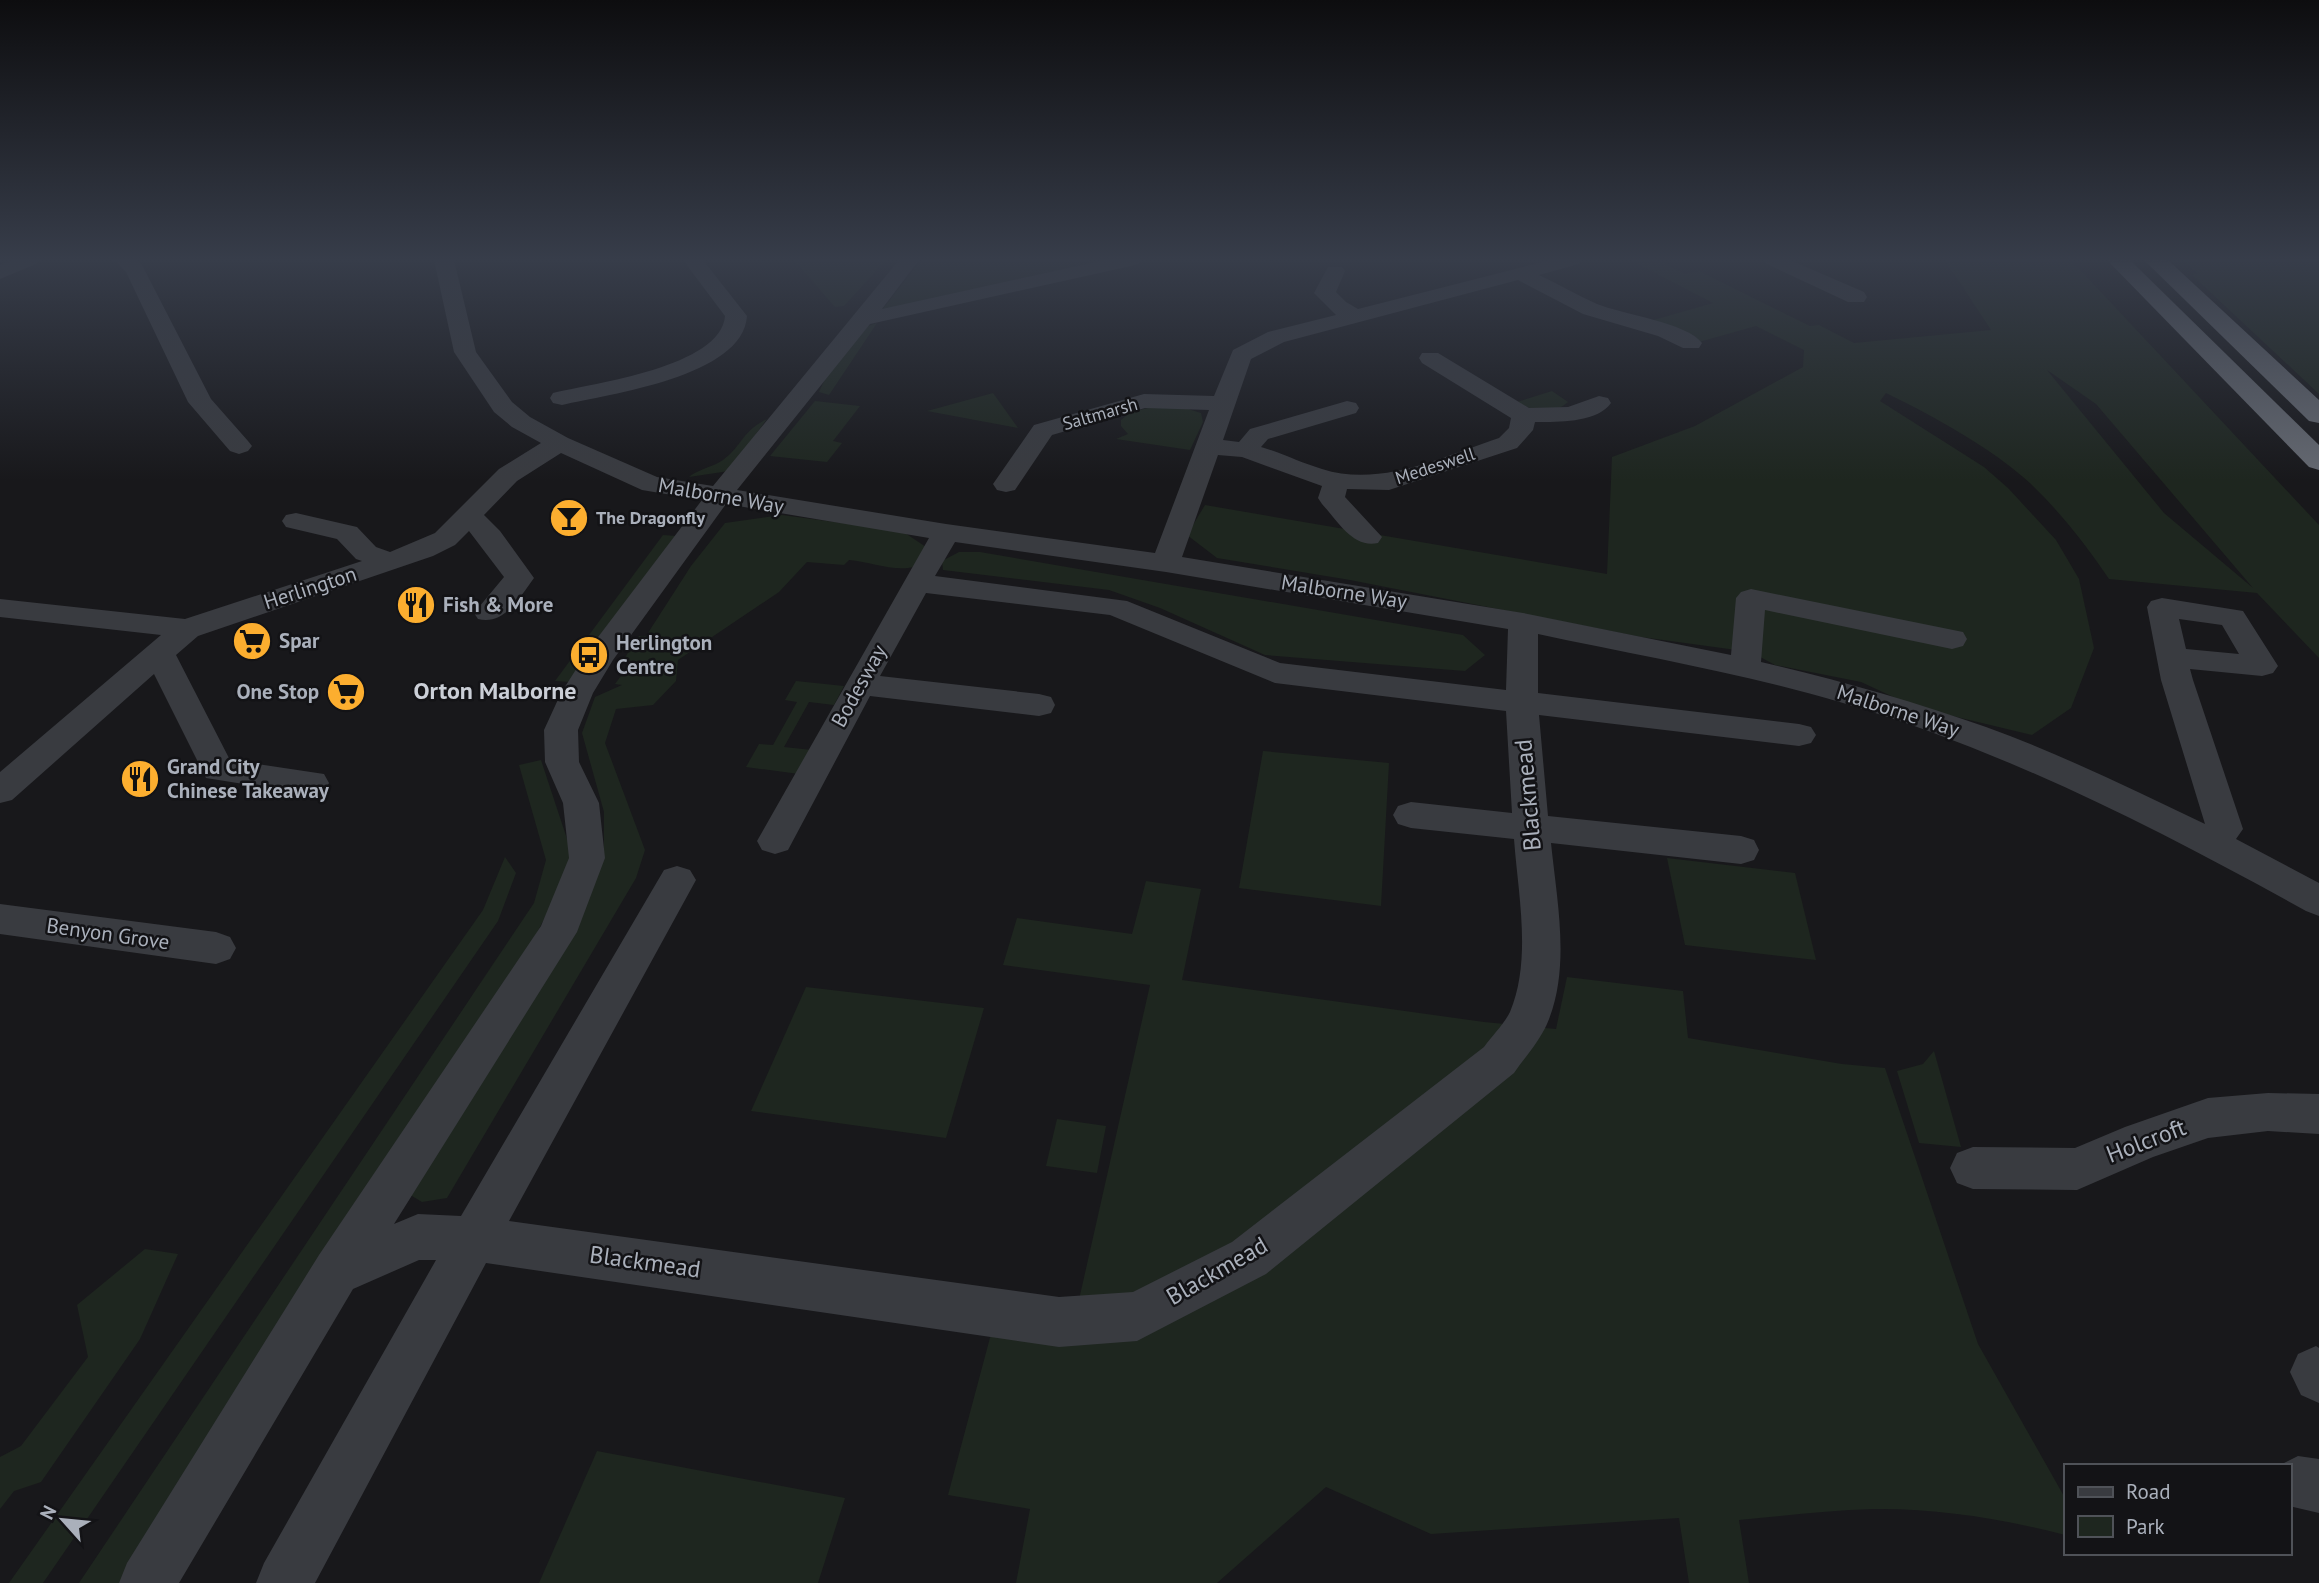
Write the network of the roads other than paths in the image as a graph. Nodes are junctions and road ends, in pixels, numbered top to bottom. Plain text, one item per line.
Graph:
1 (165, 334) edge
2 (461, 334) edge
3 (731, 334) edge
4 (849, 334) edge
5 (1288, 334) edge
6 (1672, 334) edge
7 (2192, 334) edge
8 (2233, 334) edge
9 (1691, 343) dead end
10 (1430, 358) dead end
11 (562, 398) dead end
12 (1223, 403) junction
13 (1599, 403) dead end
14 (1348, 408) dead end
15 (1524, 415) junction
16 (2319, 415) edge
17 (559, 443) junction
18 (239, 446) dead end
19 (1207, 446) junction
20 (1245, 450) junction
21 (2319, 461) edge
22 (1338, 480) junction
23 (1006, 484) dead end
24 (718, 497) junction
25 (469, 515) junction
26 (296, 521) dead end
27 (946, 532) junction
28 (1368, 537) dead end
29 (390, 561) junction
30 (1166, 563) junction
31 (917, 583) junction
32 (0, 608) edge
33 (489, 613) dead end
34 (1523, 622) junction
35 (187, 629) junction
36 (1952, 639) dead end
37 (159, 653) junction
38 (2172, 657) dead end
39 (1745, 669) junction
40 (860, 684) junction
41 (1521, 701) junction
42 (1039, 705) dead end
43 (1799, 735) dead end
44 (312, 783) dead end
45 (0, 791) edge
46 (1411, 815) dead end
47 (1532, 827) junction
48 (775, 841) dead end
49 (2209, 841) junction
50 (1741, 850) dead end
51 (677, 880) dead end
52 (2319, 901) edge
53 (0, 919) edge
54 (216, 948) dead end
55 (2319, 1114) edge
56 (1973, 1168) dead end
57 (474, 1239) junction
58 (336, 1272) junction
59 (147, 1583) edge
60 (285, 1583) edge

1 - 18 street
2 - 17 street, Malborne Way
3 - 11 street
4 - 24 street
5 - 12 street
6 - 9 street
7 - 21 highway
8 - 16 highway
10 - 15 street
12 - 19 street
12 - 23 street, Saltmarsh
13 - 15 street
14 - 20 street
15 - 22 street, Medeswell
17 - 24 street, Malborne Way
17 - 25 street, Herlington
19 - 20 street, Medeswell
19 - 30 street
20 - 22 street, Medeswell
22 - 28 street
24 - 27 street, Malborne Way
24 - 58 street
25 - 29 street, Herlington
25 - 33 street
26 - 29 street
27 - 30 street, Malborne Way
27 - 31 street, Bodesway
29 - 35 street, Herlington
30 - 34 street, Malborne Way
31 - 40 street, Bodesway
31 - 41 street
32 - 35 street
34 - 39 street, Malborne Way
34 - 41 street, Blackmead
35 - 37 street, Herlington
36 - 39 street
37 - 44 street
37 - 45 street, Herlington
38 - 49 street
39 - 49 street, Malborne Way
40 - 42 street
40 - 48 street, Bodesway
41 - 43 street
41 - 47 street, Blackmead
46 - 47 street
47 - 50 street
47 - 57 street, Blackmead
49 - 52 street, Malborne Way
51 - 57 street
53 - 54 street, Benyon Grove
55 - 56 street, Holcroft
57 - 58 street, Blackmead
57 - 60 street
58 - 59 street

